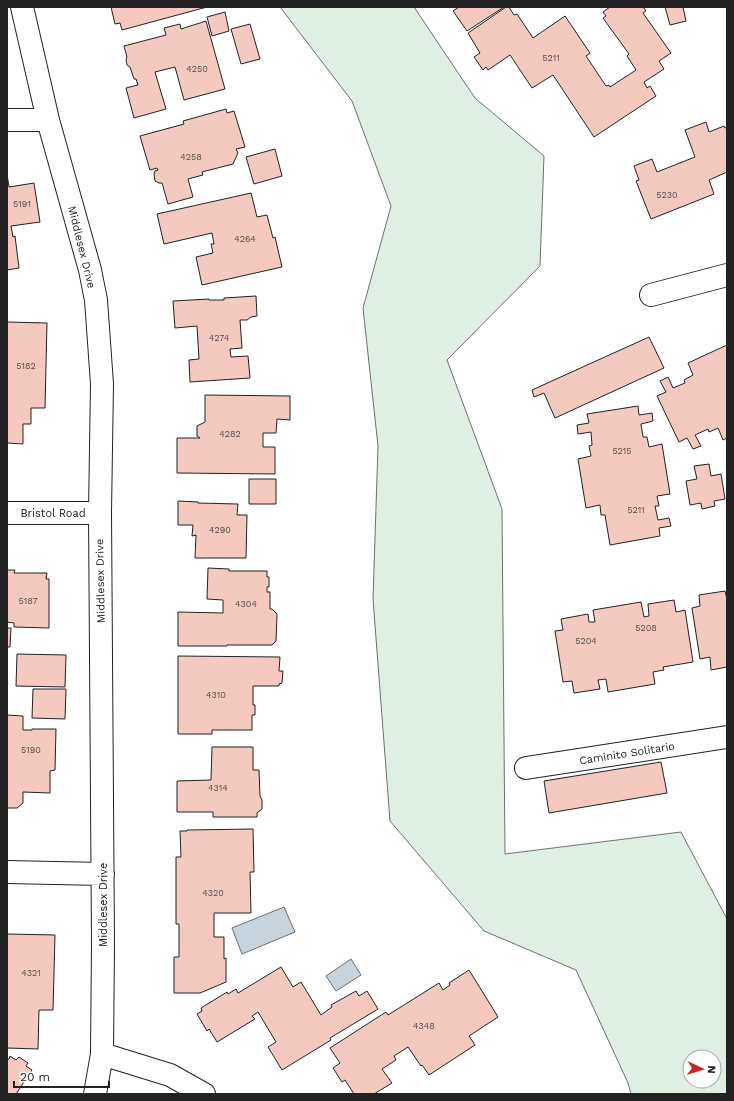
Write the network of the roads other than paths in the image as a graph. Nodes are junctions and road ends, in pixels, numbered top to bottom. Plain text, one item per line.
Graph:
1 (22, 7) edge
2 (7, 120) edge
3 (48, 120) junction
4 (727, 275) edge
5 (651, 295) dead end
6 (7, 513) edge
7 (100, 513) junction
8 (727, 737) edge
9 (526, 768) dead end
10 (7, 872) edge
11 (103, 874) junction
12 (102, 1054) junction
13 (96, 1094) edge
14 (204, 1094) edge

1 - 3 street, Middlesex Drive
2 - 3 street
3 - 7 street, Middlesex Drive
4 - 5 street
6 - 7 street, Bristol Road
7 - 11 street, Middlesex Drive
8 - 9 street, Caminito Solitario
10 - 11 street
11 - 12 street, Middlesex Drive
12 - 13 street, Middlesex Drive
12 - 14 street

